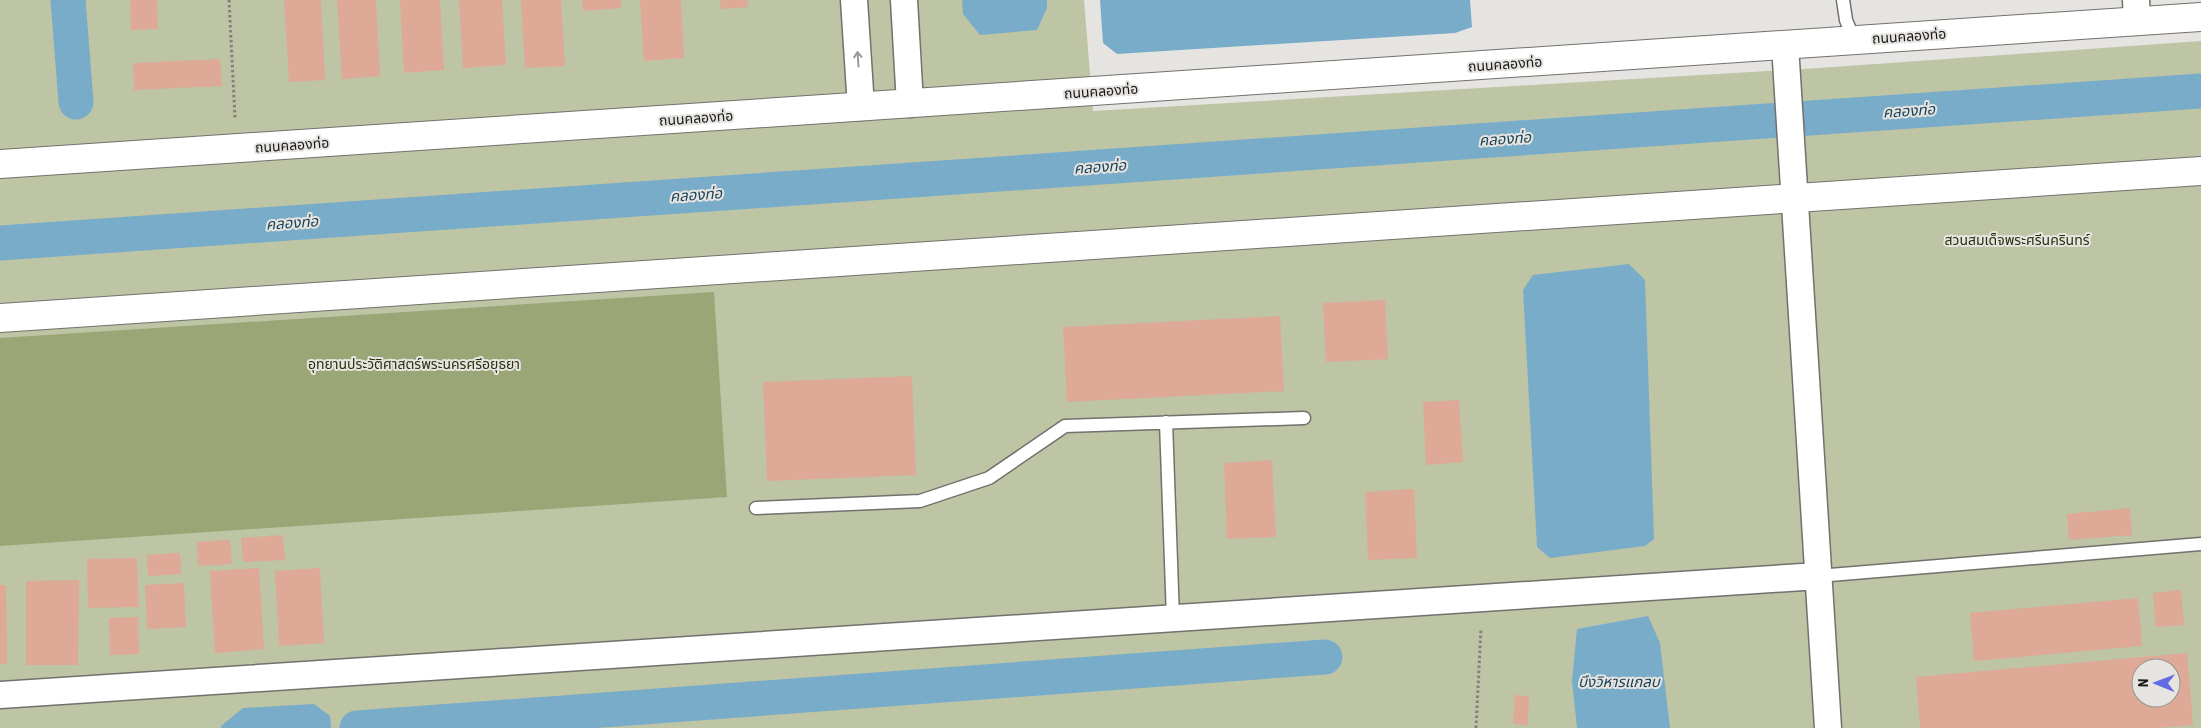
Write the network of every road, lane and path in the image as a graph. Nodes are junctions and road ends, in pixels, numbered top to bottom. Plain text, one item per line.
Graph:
1 (229, 0) edge
2 (854, 0) edge
3 (904, 0) edge
4 (1843, 0) edge
5 (2137, 11) edge
6 (2201, 17) edge
7 (1854, 40) junction
8 (1784, 45) junction
9 (910, 104) junction
10 (861, 107) junction
11 (235, 149) junction
12 (0, 164) edge
13 (2201, 171) edge
14 (1794, 200) junction
15 (0, 318) edge
16 (1304, 418) dead end
17 (1166, 422) junction
18 (756, 508) dead end
19 (2201, 544) edge
20 (1818, 576) junction
21 (1482, 598) junction
22 (1173, 618) junction
23 (0, 696) edge
24 (1476, 728) edge
25 (1828, 728) edge

1 - 11 path
10 -> 2 street
3 - 9 street
4 - 7 lane
5 - 6 street, ถนนคลองท่อ
5 - 7 street, ถนนคลองท่อ
7 - 8 street, ถนนคลองท่อ
8 - 9 street, ถนนคลองท่อ
8 - 14 street
9 - 10 street, ถนนคลองท่อ
10 - 11 street, ถนนคลองท่อ
11 - 12 street, ถนนคลองท่อ
13 - 14 street
14 - 15 street
14 - 20 street
16 - 17 lane
17 - 18 lane
17 - 22 lane
19 - 20 lane
20 - 21 street
20 - 25 street
21 - 22 street
21 - 24 path
22 - 23 street

